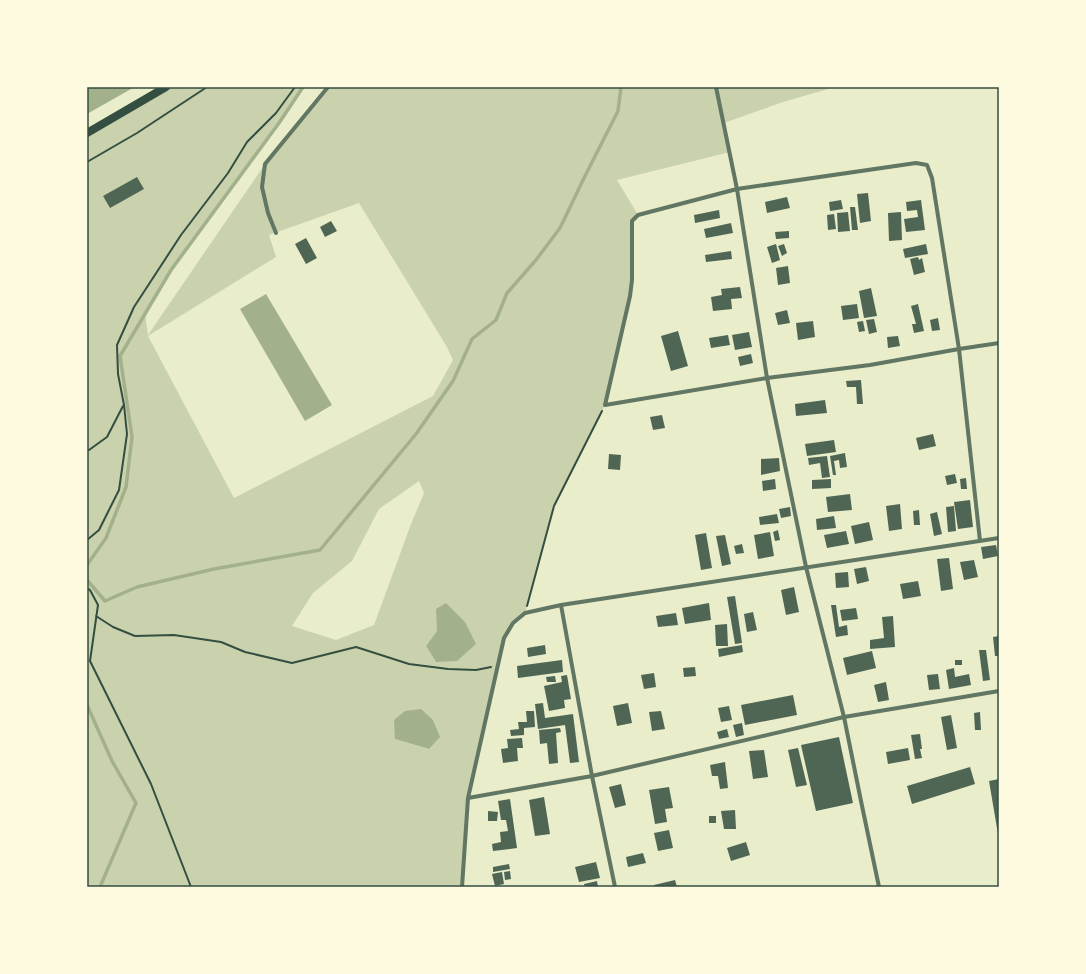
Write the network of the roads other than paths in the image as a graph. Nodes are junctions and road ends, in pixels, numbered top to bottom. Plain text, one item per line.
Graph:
1 (166, 87) edge
2 (328, 87) edge
3 (716, 87) edge
4 (87, 133) edge
5 (737, 189) junction
6 (276, 233) dead end
7 (999, 343) edge
8 (959, 349) junction
9 (767, 378) junction
10 (999, 538) edge
11 (980, 541) junction
12 (806, 567) junction
13 (561, 605) junction
14 (999, 690) edge
15 (844, 718) junction
16 (592, 776) junction
17 (468, 798) junction
18 (462, 887) edge
19 (614, 887) edge
20 (879, 887) edge

1 - 4 main road
2 - 6 street
3 - 5 street
5 - 8 street
5 - 9 street
5 - 9 street
7 - 8 street
8 - 9 street
8 - 11 street
9 - 12 street
10 - 11 street
11 - 12 street
12 - 13 street
12 - 15 street
13 - 16 street
13 - 17 street
14 - 15 street
15 - 16 street
15 - 20 street
16 - 17 street
16 - 19 street
17 - 18 street

